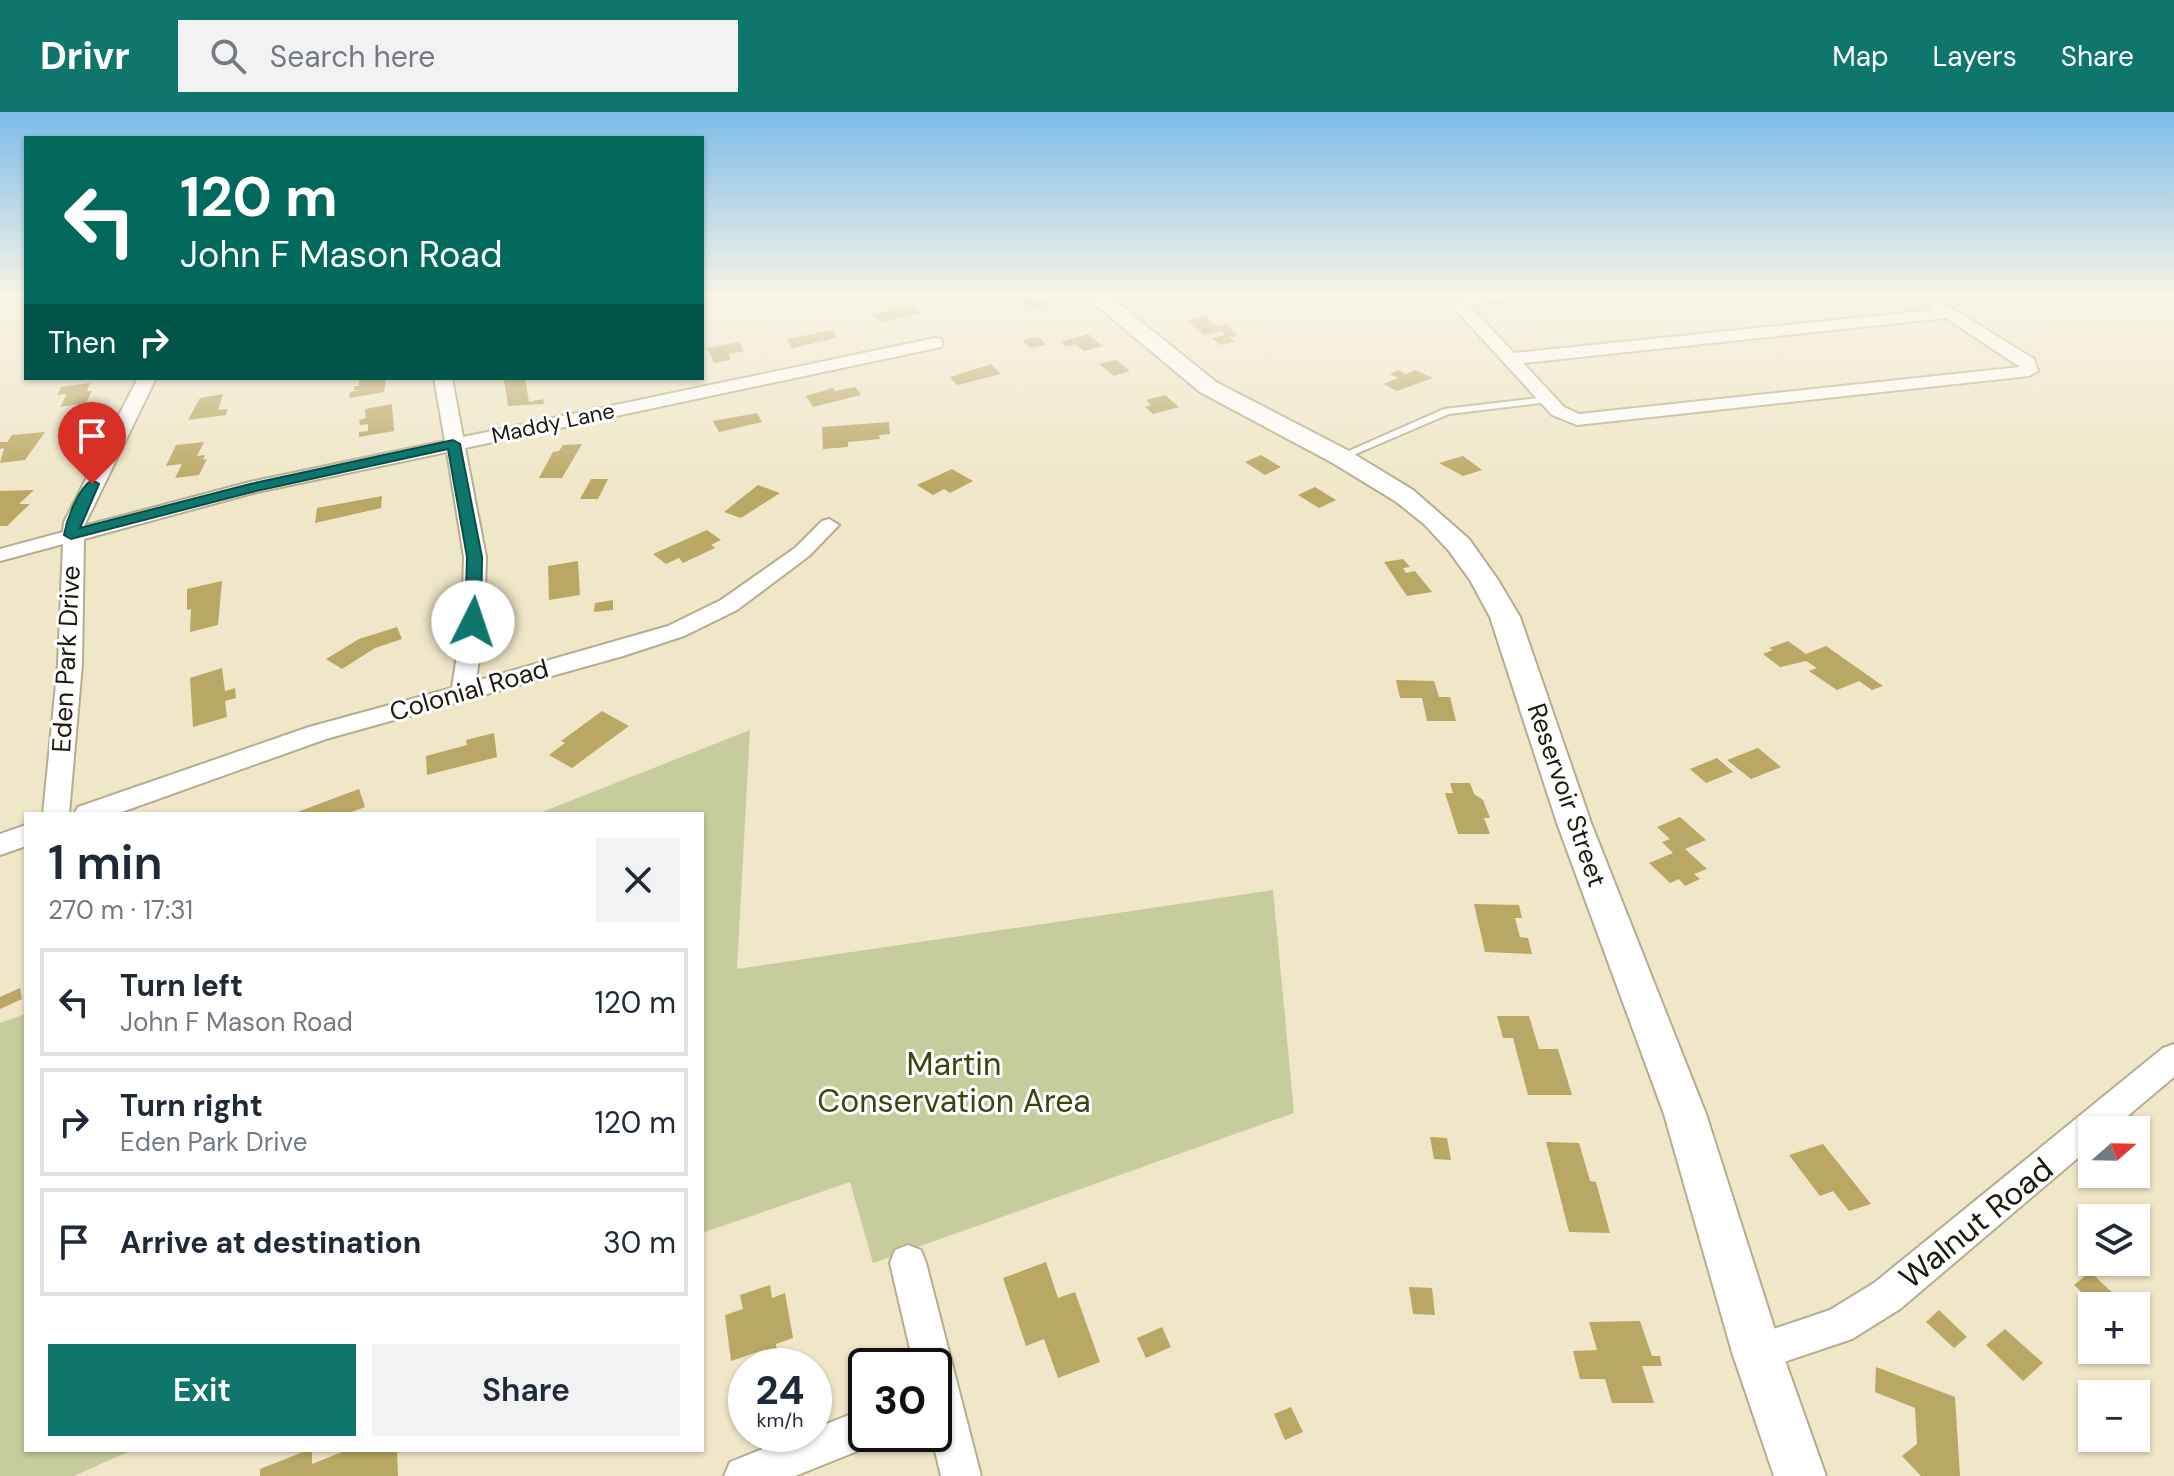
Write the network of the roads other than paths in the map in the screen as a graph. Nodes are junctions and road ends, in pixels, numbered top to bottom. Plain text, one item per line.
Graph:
1 (860, 359) edge
2 (1171, 359) edge
3 (1510, 359) joint
4 (1513, 359) edge
5 (2021, 359) edge
6 (146, 380) edge
7 (443, 380) edge
8 (1547, 400) junction
9 (453, 444) junction
10 (1340, 457) junction
11 (829, 525) dead end
12 (71, 535) junction
13 (0, 555) edge
14 (463, 691) junction
15 (56, 812) edge
16 (93, 812) edge
17 (24, 836) edge
18 (0, 845) edge
19 (2174, 1058) edge
20 (908, 1263) dead end
21 (927, 1348) edge
22 (1757, 1352) junction
23 (848, 1435) edge
24 (952, 1444) edge
25 (744, 1476) edge
26 (961, 1476) edge
27 (1800, 1476) edge

1 - 9 street, Maddy Lane
2 - 10 street, Reservoir Street
3 - 4 street
3 - 8 street
5 - 8 street
6 - 12 street, Eden Park Drive
7 - 9 street
8 - 10 lane
9 - 12 street, Maddy Lane
9 - 14 street
10 - 22 street, Reservoir Street
11 - 14 street, Colonial Road
12 - 13 street, Maddy Lane
12 - 15 street, Eden Park Drive
14 - 16 street, Colonial Road
17 - 18 street
19 - 22 street, Walnut Road
20 - 21 street
22 - 27 street, Reservoir Street
23 - 25 street
24 - 26 street

